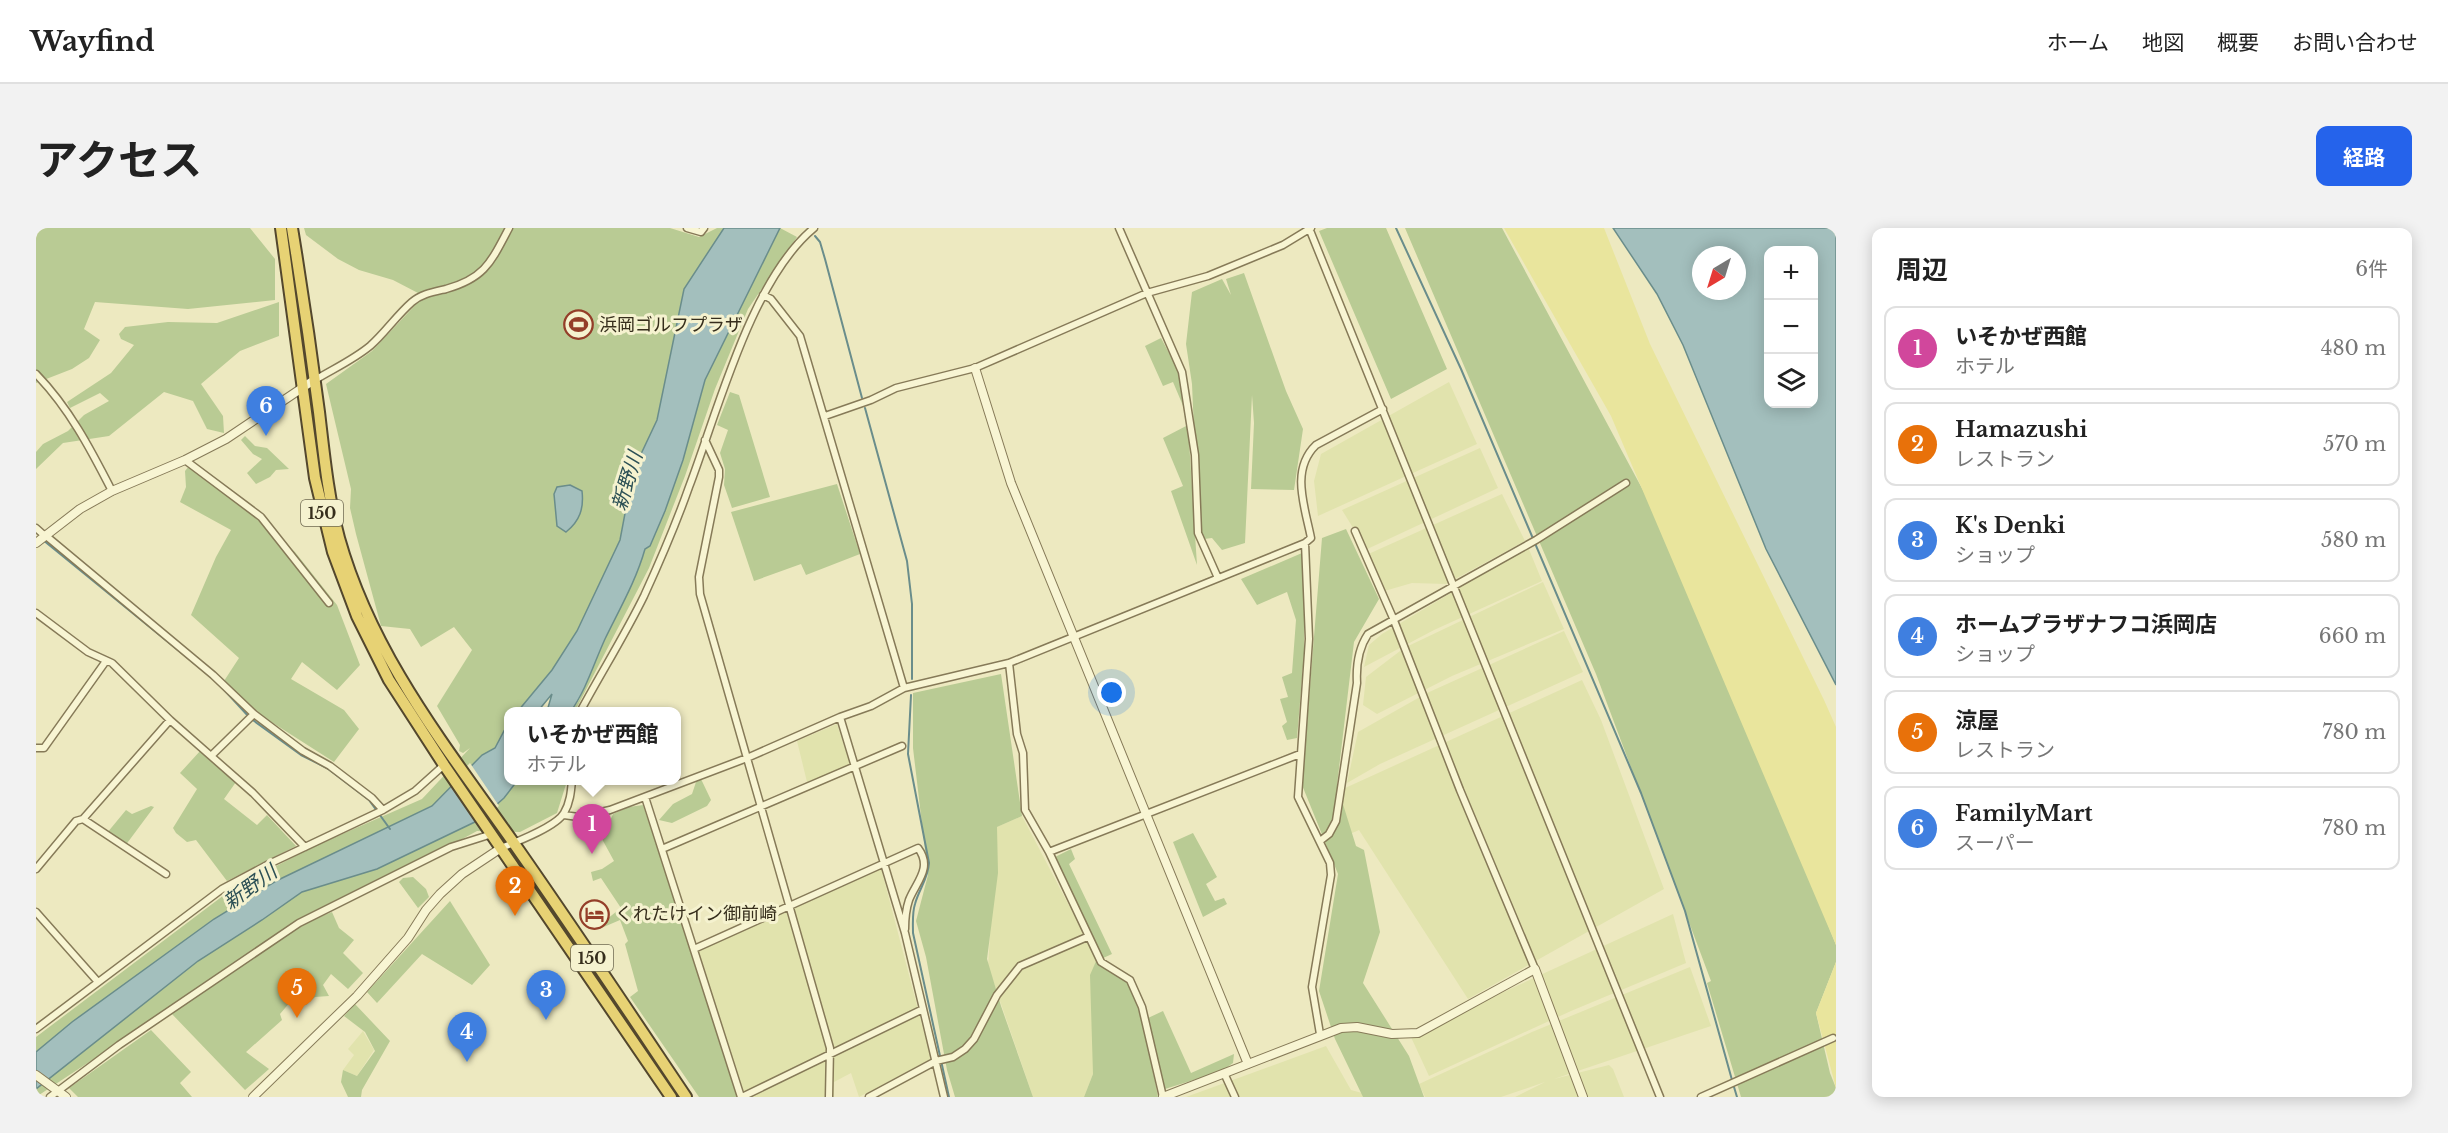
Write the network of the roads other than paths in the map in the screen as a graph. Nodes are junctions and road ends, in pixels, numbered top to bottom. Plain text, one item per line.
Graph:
1 (281, 228) edge
2 (292, 228) edge
3 (509, 228) edge
4 (687, 228) edge
5 (704, 228) edge
6 (814, 228) edge
7 (1119, 228) edge
8 (1310, 228) edge
9 (1147, 293) junction
10 (763, 295) junction
11 (975, 368) junction
12 (36, 374) edge
13 (314, 380) junction
14 (304, 388) junction
15 (1383, 409) junction
16 (825, 416) junction
17 (705, 440) junction
18 (185, 460) junction
19 (1626, 483) dead end
20 (112, 491) junction
21 (36, 528) edge
22 (1355, 531) dead end
23 (45, 535) junction
24 (36, 543) edge
25 (1305, 543) junction
26 (1218, 578) junction
27 (1454, 584) junction
28 (329, 603) dead end
29 (36, 613) edge
30 (1393, 618) junction
31 (1073, 637) junction
32 (106, 661) junction
33 (1009, 663) junction
34 (904, 688) junction
35 (582, 707) edge
36 (254, 714) junction
37 (840, 717) junction
38 (170, 720) junction
39 (902, 747) dead end
40 (36, 748) edge
41 (1300, 754) junction
42 (211, 756) junction
43 (747, 758) junction
44 (855, 766) junction
45 (446, 767) junction
46 (681, 783) edge
47 (572, 785) edge
48 (676, 785) edge
49 (645, 797) junction
50 (761, 806) junction
51 (383, 810) junction
52 (1146, 814) junction
53 (564, 815) junction
54 (83, 819) junction
55 (489, 830) junction
56 (1320, 841) junction
57 (514, 843) junction
58 (305, 847) junction
59 (501, 848) junction
60 (662, 849) junction
61 (1049, 852) junction
62 (884, 863) junction
63 (36, 869) edge
64 (166, 874) dead end
65 (789, 905) junction
66 (36, 912) edge
67 (905, 933) junction
68 (1087, 937) junction
69 (694, 949) junction
70 (1535, 969) junction
71 (98, 982) junction
72 (923, 1009) junction
73 (36, 1029) edge
74 (1320, 1034) junction
75 (1833, 1038) dead end
76 (830, 1055) junction
77 (936, 1061) junction
78 (1248, 1064) junction
79 (1224, 1073) junction
80 (36, 1074) edge
81 (56, 1088) junction
82 (50, 1097) edge
83 (66, 1097) edge
84 (253, 1097) edge
85 (671, 1097) edge
86 (686, 1097) edge
87 (742, 1097) edge
88 (829, 1097) edge
89 (869, 1097) edge
90 (944, 1097) edge
91 (1163, 1097) edge
92 (1235, 1097) edge
93 (1583, 1097) edge
94 (1660, 1097) edge
95 (1701, 1097) edge

1 - 14 highway, 150
2 - 13 highway, 150
3 - 13 street
4 - 5 street
6 - 10 street
7 - 9 street
8 - 9 street
8 - 15 street
9 - 11 street
9 - 26 street
10 - 16 street
10 - 17 street
11 - 16 street
11 - 31 street
12 - 20 street
13 - 14 street
13 - 57 highway, 150
14 - 18 street
14 - 45 highway, 150
15 - 25 street
15 - 27 street
16 - 34 street
17 - 35 street
17 - 43 street
18 - 20 street
18 - 28 street
19 - 27 street
20 - 23 street
21 - 23 street
22 - 30 street
23 - 24 street
23 - 36 street
25 - 26 street
25 - 41 street
26 - 31 street
27 - 30 street
27 - 94 street
29 - 32 street
30 - 56 street
30 - 70 street
31 - 33 street
31 - 52 street
32 - 38 street
32 - 40 street
33 - 34 street
33 - 61 street
34 - 37 street
36 - 42 street
36 - 51 street
37 - 43 street
37 - 44 street
38 - 42 street
38 - 54 street
39 - 44 street
41 - 52 street
41 - 56 street
42 - 58 street
43 - 46 street
43 - 50 street
44 - 50 street
44 - 62 street
45 - 51 street
45 - 55 highway, 150
47 - 53 street
48 - 49 street
49 - 53 street
49 - 60 street
50 - 60 street
50 - 65 street
51 - 58 street
52 - 61 street
52 - 78 street
53 - 57 street
54 - 63 street
54 - 64 street
55 - 59 highway, 150
55 - 81 street
56 - 74 street
57 - 59 street
57 - 86 highway, 150
58 - 71 street
59 - 84 street
59 - 85 highway, 150
60 - 69 street
61 - 68 street
62 - 65 street
62 - 67 street
62 - 67 street
65 - 69 street
65 - 76 street
66 - 71 street
67 - 72 street
68 - 77 street
68 - 91 street
69 - 87 street
70 - 74 street
70 - 93 street
71 - 73 street
72 - 76 street
72 - 77 street
74 - 78 street
75 - 95 street
76 - 87 street
76 - 88 street
77 - 89 street
77 - 90 street
78 - 79 street
79 - 91 street
79 - 92 street
80 - 81 street
81 - 82 street
81 - 83 street

